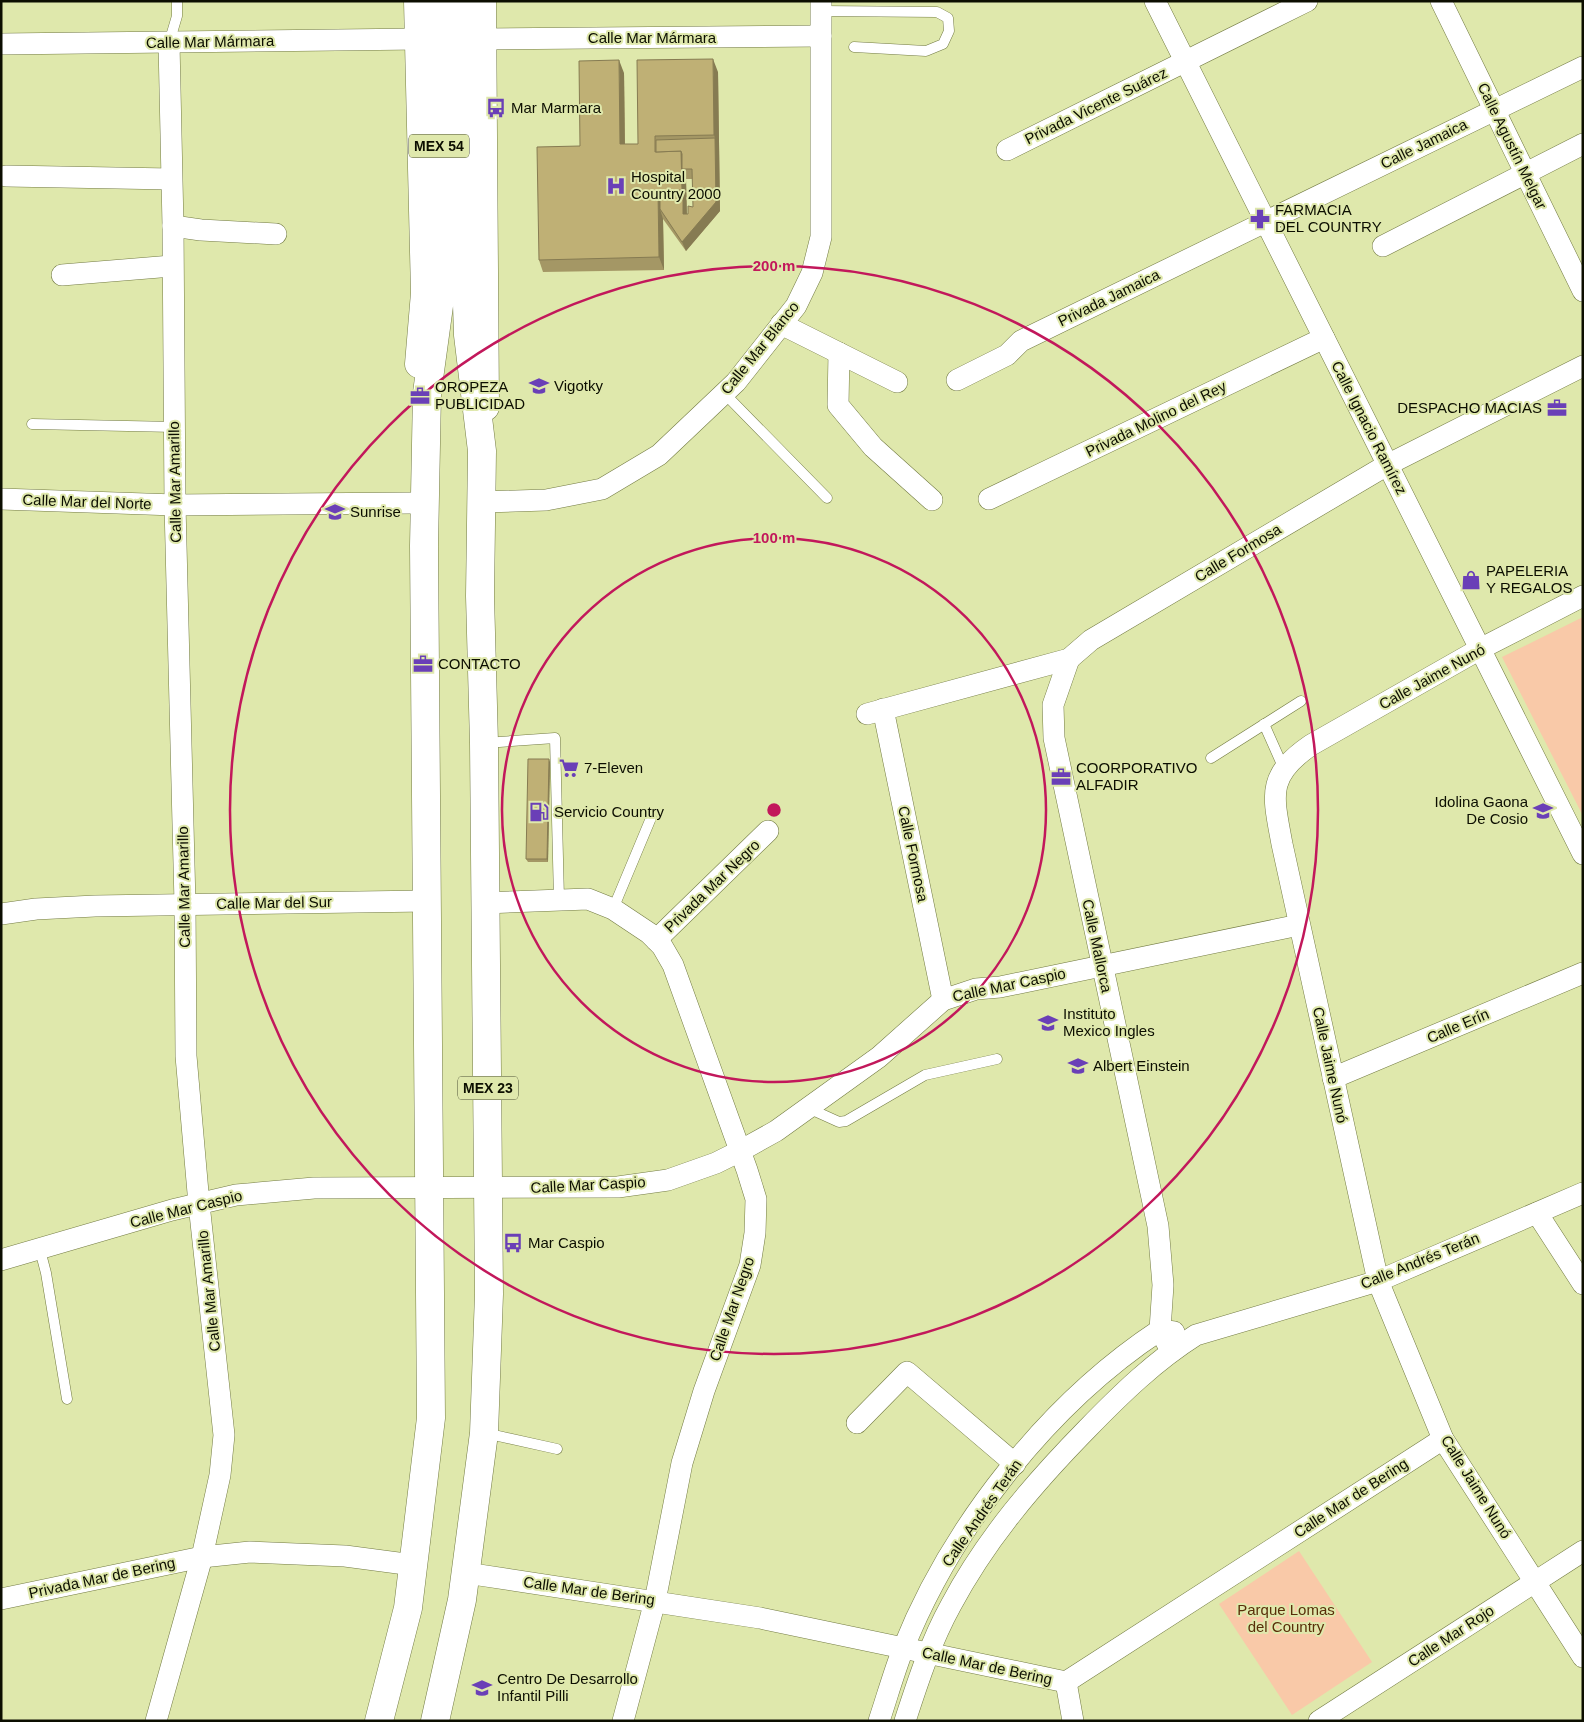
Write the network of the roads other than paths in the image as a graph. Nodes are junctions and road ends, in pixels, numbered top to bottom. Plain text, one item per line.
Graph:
1 (176, 1) edge
2 (418, 1) edge
3 (437, 1) edge
4 (457, 1) edge
5 (482, 1) edge
6 (1155, 1) edge
7 (1307, 1) edge
8 (1441, 1) edge
9 (821, 6) edge
10 (821, 36) junction
11 (419, 39) junction
12 (482, 39) junction
13 (169, 43) junction
14 (1, 44) edge
15 (854, 47) dead end
16 (1185, 62) junction
17 (1583, 67) edge
18 (1494, 110) junction
19 (1583, 144) edge
20 (1007, 150) dead end
21 (1525, 172) junction
22 (6, 176) dead end
23 (170, 179) junction
24 (1265, 222) junction
25 (173, 226) junction
26 (276, 234) dead end
27 (1383, 246) dead end
28 (172, 266) junction
29 (62, 275) dead end
30 (1583, 291) edge
31 (781, 324) junction
32 (1324, 338) junction
33 (839, 353) junction
34 (1583, 366) edge
35 (956, 380) dead end
36 (897, 382) dead end
37 (724, 393) junction
38 (32, 424) dead end
39 (175, 427) junction
40 (482, 451) junction
41 (1388, 465) junction
42 (827, 498) dead end
43 (1, 499) edge
44 (932, 500) dead end
45 (989, 500) dead end
46 (482, 502) junction
47 (413, 503) junction
48 (175, 505) junction
49 (424, 546) junction
50 (1583, 596) edge
51 (1480, 649) junction
52 (1069, 659) junction
53 (1301, 701) dead end
54 (1264, 724) junction
55 (484, 744) junction
56 (1211, 758) dead end
57 (1284, 769) junction
58 (651, 818) dead end
59 (768, 831) dead end
60 (1583, 854) edge
61 (559, 899) junction
62 (427, 901) junction
63 (485, 903) junction
64 (185, 904) junction
65 (613, 909) junction
66 (1, 914) edge
67 (1300, 925) junction
68 (656, 940) junction
69 (1101, 966) junction
70 (1583, 974) edge
71 (943, 1000) junction
72 (997, 1059) dead end
73 (1333, 1078) junction
74 (808, 1108) junction
75 (740, 1151) junction
76 (430, 1187) junction
77 (489, 1188) junction
78 (1583, 1193) edge
79 (199, 1204) junction
80 (1537, 1213) junction
81 (40, 1250) junction
82 (1, 1260) edge
83 (1378, 1281) junction
84 (1583, 1284) edge
85 (1160, 1330) junction
86 (1196, 1335) junction
87 (1171, 1351) junction
88 (67, 1399) dead end
89 (857, 1423) dead end
90 (484, 1433) junction
91 (1443, 1438) junction
92 (557, 1449) dead end
93 (1015, 1464) junction
94 (1583, 1551) edge
95 (202, 1557) junction
96 (413, 1565) junction
97 (466, 1573) junction
98 (1536, 1582) junction
99 (1, 1599) edge
100 (655, 1600) junction
101 (904, 1648) junction
102 (929, 1653) junction
103 (1583, 1656) edge
104 (1066, 1682) junction
105 (156, 1721) edge
106 (379, 1721) edge
107 (435, 1721) edge
108 (623, 1721) edge
109 (879, 1721) edge
110 (905, 1721) edge
111 (1072, 1721) edge
112 (1318, 1721) edge

1 - 13 lane
2 - 11 main road
3 - 49 main road, MEX 54
4 - 40 main road, MEX 54
5 - 12 main road, MEX 23
6 - 16 street, Calle Ignacio Ramírez
7 - 16 street, Privada Vicente Suárez
8 - 18 street, Calle Agustín Melgar
9 - 10 street, Calle Mar Blanco
9 - 15 lane
10 - 12 street, Calle Mar Mármara
10 - 31 street, Calle Mar Blanco
11 - 13 street, Calle Mar Mármara
11 - 47 main road
12 - 40 main road, MEX 23
13 - 14 street, Calle Mar Mármara
13 - 23 street, Calle Mar Amarillo
16 - 20 street, Privada Vicente Suárez
16 - 24 street, Calle Ignacio Ramírez
17 - 18 street, Calle Jamaica
18 - 21 street, Calle Agustín Melgar
18 - 24 street, Calle Jamaica
19 - 21 street
21 - 27 street
21 - 30 street, Calle Agustín Melgar
22 - 23 street
23 - 25 street, Calle Mar Amarillo
24 - 32 street, Calle Ignacio Ramírez
24 - 35 street, Privada Jamaica
25 - 26 street
25 - 28 street, Calle Mar Amarillo
28 - 29 street
28 - 39 street, Calle Mar Amarillo
31 - 33 street
31 - 37 street, Calle Mar Blanco
32 - 41 street, Calle Ignacio Ramírez
32 - 45 street, Privada Molino del Rey
33 - 36 street
33 - 44 street
34 - 41 street, Calle Formosa
37 - 42 lane
37 - 46 street, Calle Mar Blanco
38 - 39 lane
39 - 48 street, Calle Mar Amarillo
40 - 46 main road, MEX 23
41 - 51 street, Calle Ignacio Ramírez
41 - 52 street, Calle Formosa
43 - 48 street, Calle Mar del Norte
46 - 55 main road, MEX 23
47 - 48 street, Calle Mar del Norte
47 - 49 main road
48 - 64 street, Calle Mar Amarillo
49 - 62 main road
50 - 51 street, Calle Jaime Nunó
51 - 57 street, Calle Jaime Nunó
51 - 60 street, Calle Ignacio Ramírez
52 - 69 street, Calle Mallorca
52 - 71 street, Calle Formosa
53 - 54 lane
54 - 56 lane
54 - 57 lane
55 - 61 lane
55 - 63 main road, MEX 23
57 - 67 street, Calle Jaime Nunó
58 - 65 lane
59 - 68 street, Privada Mar Negro
61 - 63 street, Calle Mar Negro
61 - 65 street, Calle Mar Negro
62 - 64 street, Calle Mar del Sur
62 - 76 main road
63 - 77 main road, MEX 23
64 - 66 street, Calle Mar del Sur
64 - 79 street, Calle Mar Amarillo
65 - 68 street, Calle Mar Negro
67 - 69 street, Calle Mar Caspio
67 - 73 street, Calle Jaime Nunó
68 - 75 street, Calle Mar Negro
69 - 71 street, Calle Mar Caspio
69 - 85 street, Calle Mallorca
70 - 73 street, Calle Erín
71 - 74 street, Calle Mar Caspio
72 - 74 lane
73 - 83 street, Calle Jaime Nunó
74 - 75 street, Calle Mar Caspio
75 - 77 street, Calle Mar Caspio
75 - 100 street, Calle Mar Negro
76 - 77 street, Calle Mar Caspio
76 - 79 street, Calle Mar Caspio
76 - 96 main road
77 - 90 main road, MEX 23
78 - 80 street, Calle Andrés Terán
79 - 81 street, Calle Mar Caspio
79 - 95 street, Calle Mar Amarillo
80 - 83 street, Calle Andrés Terán
80 - 84 street
81 - 82 street, Calle Mar Caspio
81 - 88 lane
83 - 86 street, Calle Andrés Terán
83 - 91 street, Calle Jaime Nunó
85 - 86 street, Calle Andrés Terán
85 - 87 street
85 - 93 street, Calle Andrés Terán
86 - 87 street, Calle Andrés Terán
87 - 102 street, Calle Andrés Terán
89 - 93 street
90 - 92 lane
90 - 97 main road, MEX 23
91 - 98 street, Calle Jaime Nunó
91 - 104 street, Calle Mar de Bering
93 - 101 street, Calle Andrés Terán
94 - 98 street, Calle Mar Rojo
95 - 96 street
95 - 99 street, Privada Mar de Bering
95 - 105 street, Calle Mar Amarillo
96 - 106 main road
97 - 100 street, Calle Mar de Bering
97 - 107 main road, MEX 23
98 - 103 street, Calle Jaime Nunó
98 - 112 street, Calle Mar Rojo
100 - 101 street, Calle Mar de Bering
100 - 108 street, Calle Mar Negro
101 - 102 street, Calle Mar de Bering
101 - 109 street, Calle Andrés Terán
102 - 104 street, Calle Mar de Bering
102 - 110 street, Calle Andrés Terán
104 - 111 street

